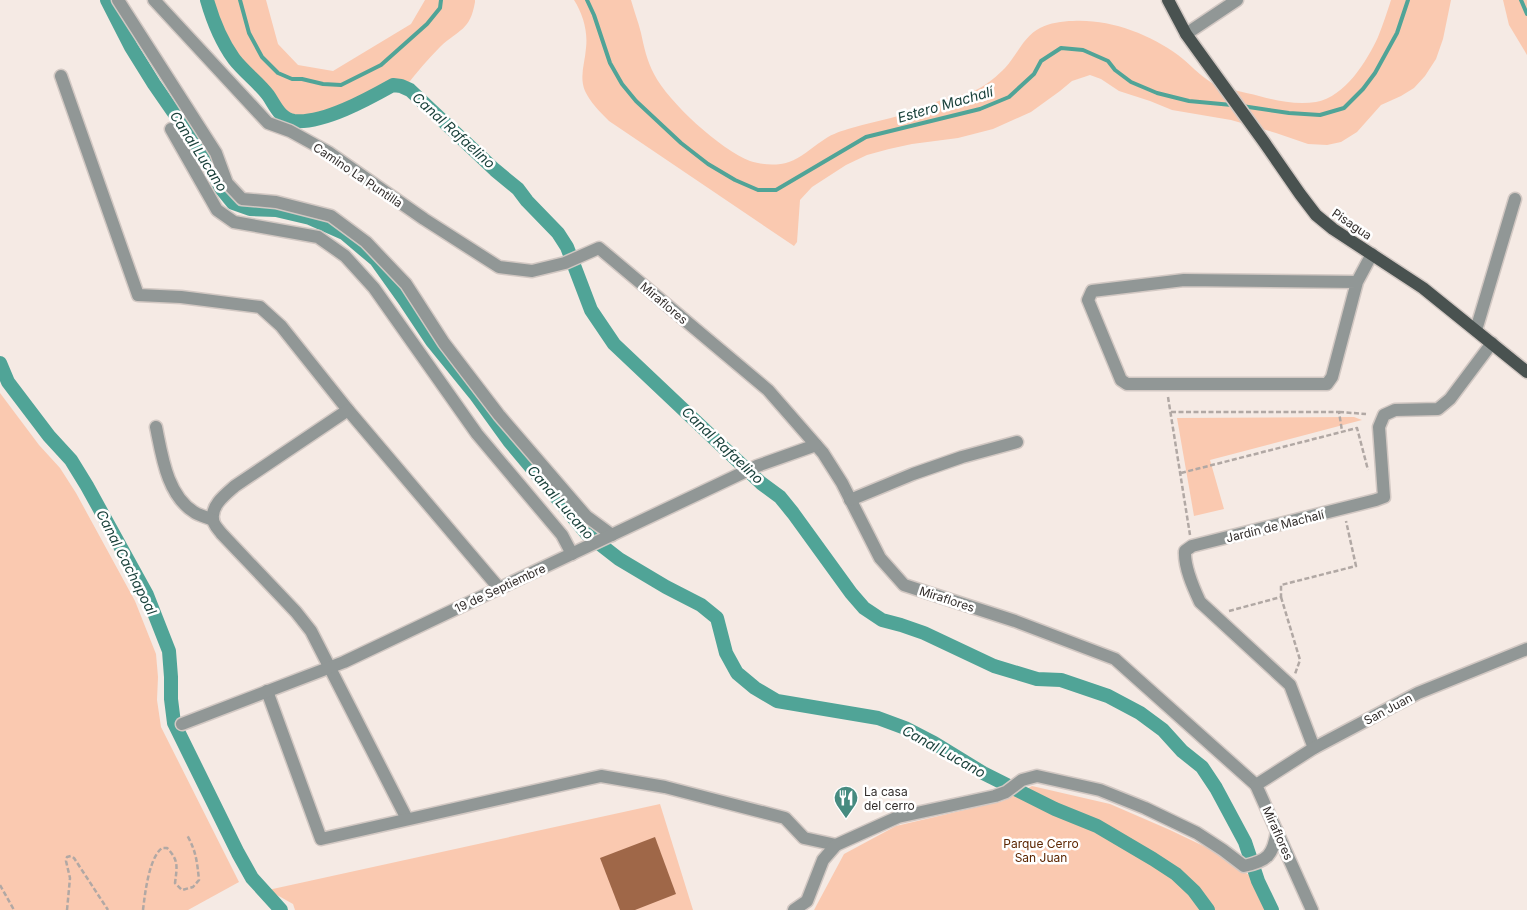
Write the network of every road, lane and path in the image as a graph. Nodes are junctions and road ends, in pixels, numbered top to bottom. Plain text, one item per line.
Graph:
1 (118, 0) edge
2 (154, 0) edge
3 (1168, 0) edge
4 (1237, 0) edge
5 (1186, 34) junction
6 (60, 76) dead end
7 (172, 129) dead end
8 (1515, 199) dead end
9 (599, 248) joint
10 (1372, 254) junction
11 (1357, 282) junction
12 (1476, 330) junction
13 (1492, 343) junction
14 (1527, 372) edge
15 (1166, 384) junction
16 (348, 410) junction
17 (1171, 412) junction
18 (1339, 412) junction
19 (1366, 414) dead end
20 (156, 427) dead end
21 (1342, 431) junction
22 (1017, 442) dead end
23 (816, 445) junction
24 (1181, 473) junction
25 (1369, 473) dead end
26 (850, 500) junction
27 (1343, 509) junction
28 (213, 520) junction
29 (609, 536) junction
30 (1192, 546) junction
31 (572, 554) junction
32 (499, 588) junction
33 (1281, 597) junction
34 (1213, 616) junction
35 (1527, 649) edge
36 (329, 668) junction
37 (1290, 685) junction
38 (267, 691) junction
39 (182, 724) dead end
40 (1314, 748) junction
41 (1256, 786) junction
42 (407, 819) junction
43 (1277, 831) junction
44 (187, 835) dead end
45 (836, 845) junction
46 (0, 885) edge
47 (14, 910) edge
48 (67, 910) edge
49 (108, 910) edge
50 (143, 910) edge
51 (794, 910) edge
52 (1312, 910) edge

1 - 29 street
2 - 9 street, Camino La Puntilla
3 - 5 main road, Pisagua
4 - 5 street
5 - 10 main road, Pisagua
6 - 16 street
7 - 31 street
8 - 12 street
9 - 23 street, Miraflores
10 - 11 street
10 - 12 main road, Pisagua
11 - 15 street
11 - 15 street
12 - 13 main road, Pisagua
13 - 14 main road, Pisagua
13 - 27 street, Jardín de Machalí
15 - 17 path
16 - 28 street
16 - 32 street
17 - 18 path
17 - 24 path
18 - 19 path
18 - 21 path
20 - 28 street
21 - 24 path
21 - 25 path
22 - 26 street
23 - 26 street, Miraflores
23 - 29 street, 19 de Septiembre
24 - 30 path
26 - 41 street, Miraflores
27 - 30 street, Jardín de Machalí
27 - 33 path
28 - 36 street
29 - 31 street, 19 de Septiembre
30 - 34 street
31 - 32 street, 19 de Septiembre
32 - 36 street, 19 de Septiembre
33 - 34 path
33 - 37 path
34 - 37 street
35 - 40 street, San Juan
36 - 38 street, 19 de Septiembre
36 - 42 street
37 - 40 street
38 - 39 street, 19 de Septiembre
38 - 42 street
40 - 41 street, San Juan
41 - 43 street, Miraflores
42 - 45 street
43 - 45 street
43 - 52 street, Miraflores
44 - 50 path
45 - 51 street
46 - 47 path
48 - 49 path

